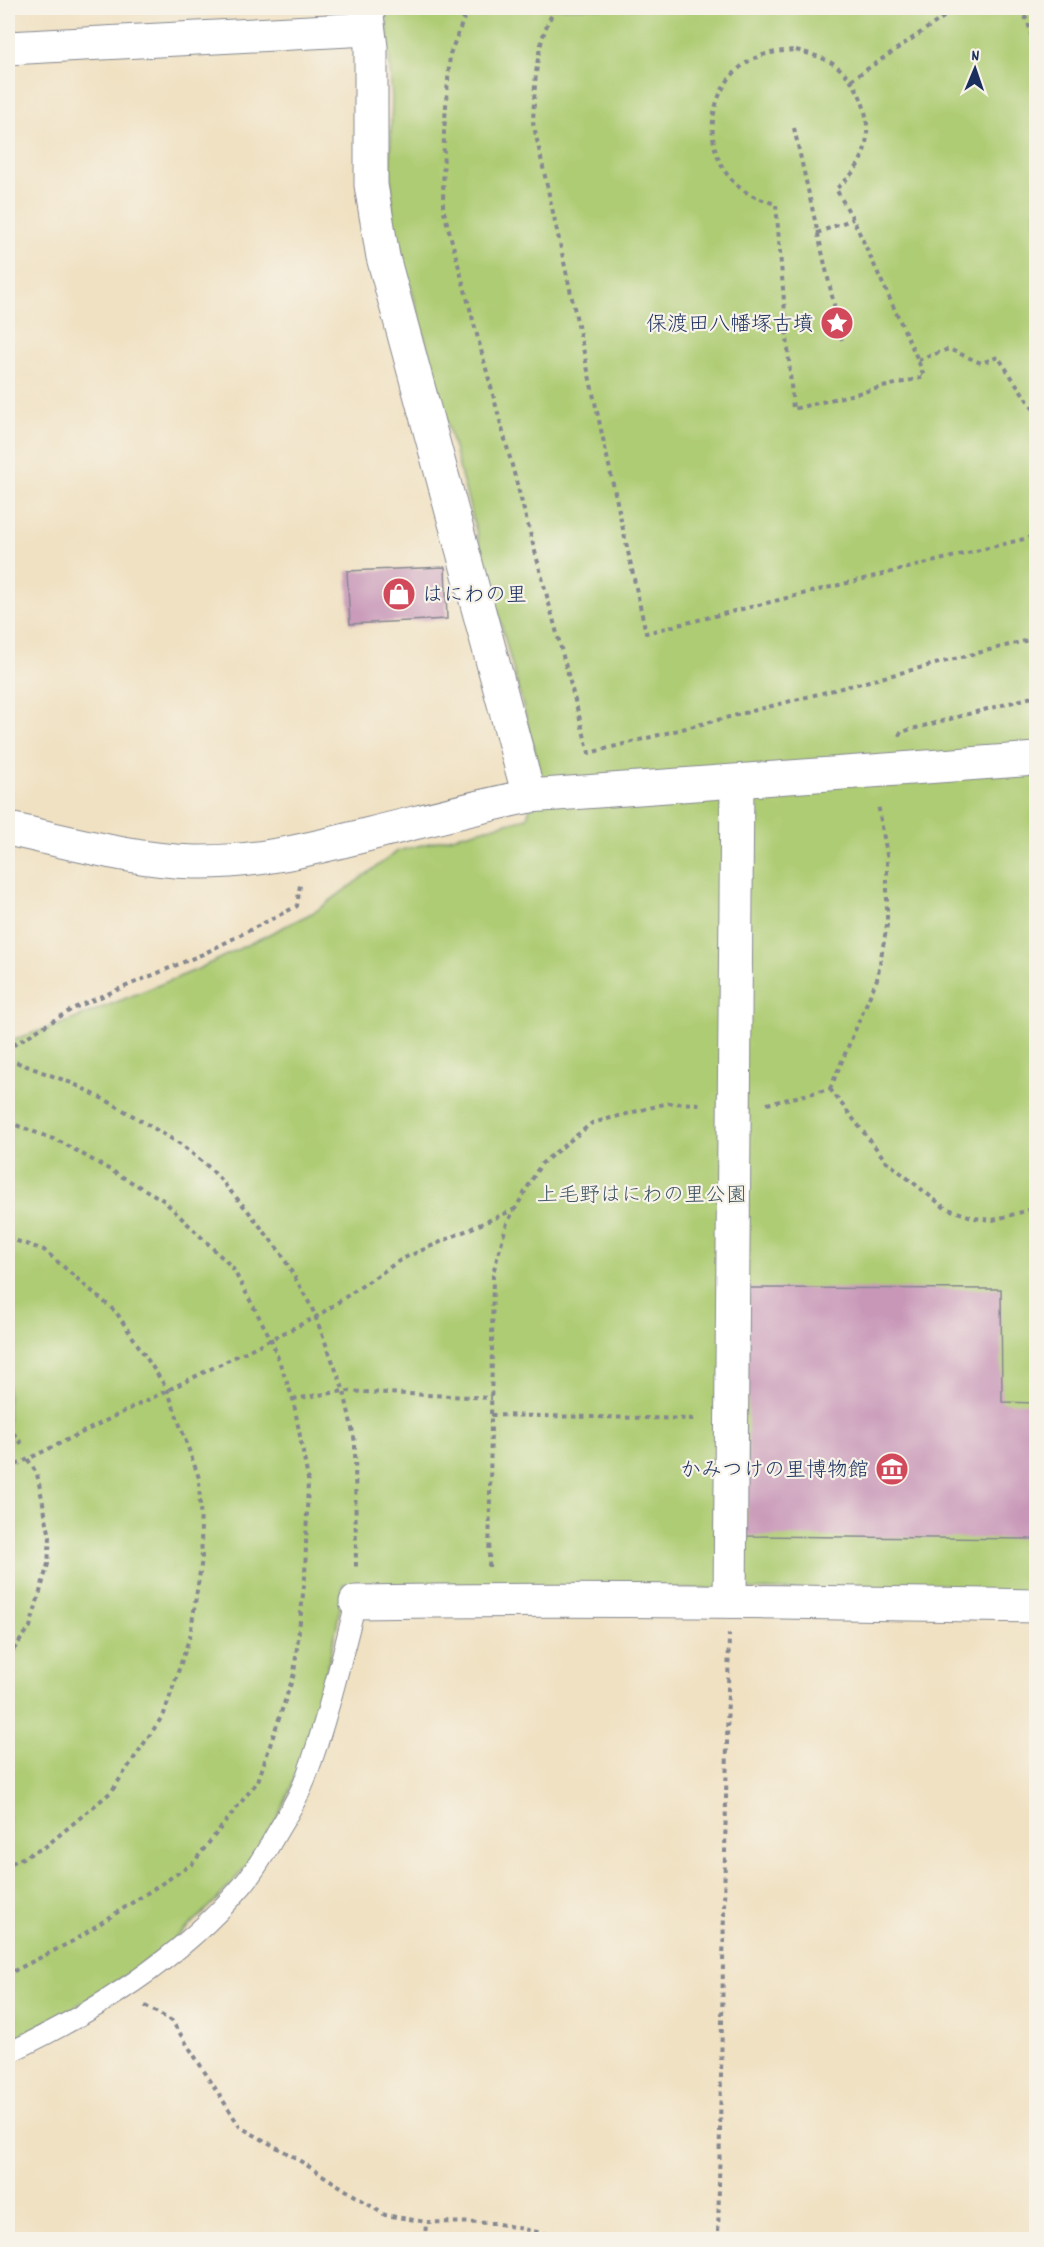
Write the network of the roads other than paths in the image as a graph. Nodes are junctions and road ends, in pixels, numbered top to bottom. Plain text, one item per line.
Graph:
1 (367, 18) edge
2 (8, 48) edge
3 (1036, 759) edge
4 (737, 782) junction
5 (529, 796) junction
6 (8, 829) edge
7 (730, 1600) junction
8 (356, 1602) joint
9 (1036, 1606) edge
10 (8, 2053) edge

1 - 2 street
1 - 5 street
3 - 4 street
4 - 5 street
4 - 7 street
5 - 6 street
7 - 8 street
7 - 9 street
8 - 10 lane

